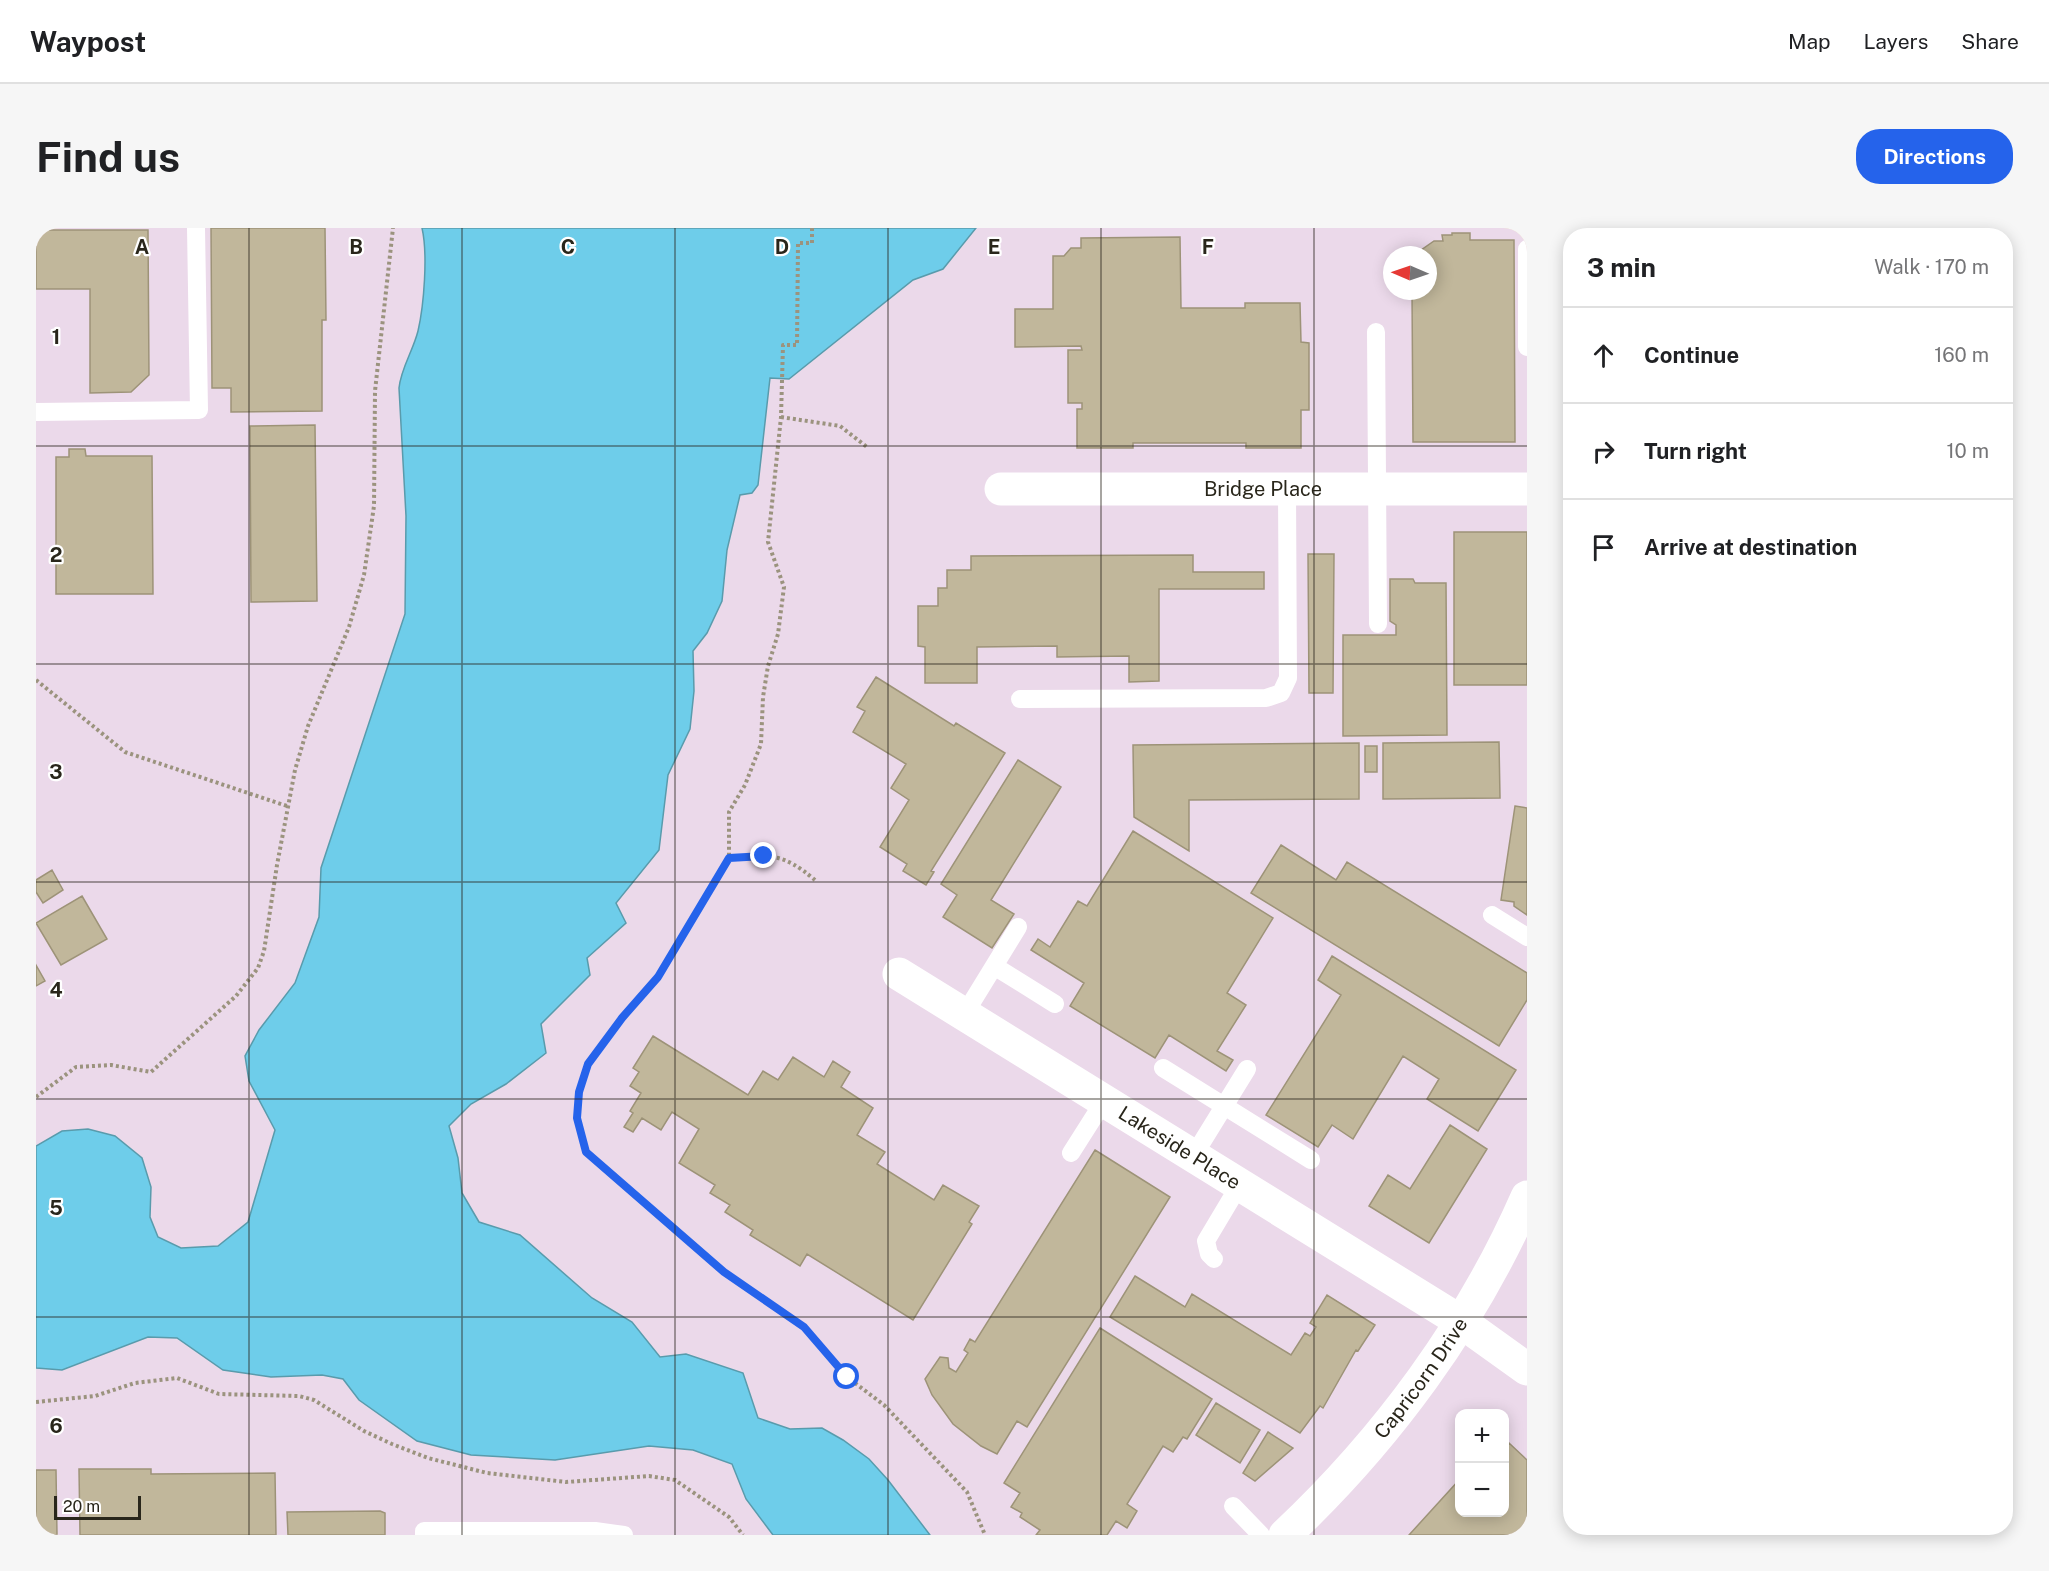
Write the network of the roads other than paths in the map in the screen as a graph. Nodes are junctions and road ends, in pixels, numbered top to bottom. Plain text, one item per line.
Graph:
1 (196, 228) edge
2 (1527, 249) edge
3 (1376, 332) dead end
4 (1527, 346) edge
5 (36, 412) edge
6 (1001, 489) dead end
7 (1527, 489) edge
8 (1287, 490) junction
9 (1377, 490) junction
10 (1378, 624) dead end
11 (1020, 699) dead end
12 (1492, 915) dead end
13 (1018, 927) dead end
14 (1527, 937) edge
15 (994, 966) junction
16 (899, 974) dead end
17 (1055, 1004) dead end
18 (964, 1015) junction
19 (1163, 1068) dead end
20 (1247, 1069) dead end
21 (1104, 1101) junction
22 (1225, 1106) junction
23 (1071, 1153) dead end
24 (1194, 1155) junction
25 (1311, 1160) dead end
26 (1240, 1184) junction
27 (1527, 1197) edge
28 (1214, 1258) dead end
29 (1460, 1321) junction
30 (1527, 1369) edge
31 (1233, 1506) dead end
32 (424, 1535) edge
33 (624, 1535) edge
34 (1262, 1535) edge
35 (1285, 1535) edge

1 - 5 lane
2 - 4 lane
3 - 9 lane
6 - 8 street, Bridge Place
7 - 9 street, Bridge Place
8 - 9 street, Bridge Place
8 - 11 lane
9 - 10 lane
12 - 14 lane
13 - 15 lane
15 - 17 lane
15 - 18 lane
16 - 18 street, Lakeside Place
18 - 21 street, Lakeside Place
19 - 22 lane
20 - 22 lane
21 - 23 lane
21 - 24 street, Lakeside Place
22 - 24 lane
22 - 25 lane
24 - 26 street, Lakeside Place
26 - 28 lane
26 - 29 street, Lakeside Place
27 - 29 street, Capricorn Drive
29 - 30 street, Lakeside Place
29 - 35 street, Capricorn Drive
31 - 34 lane
32 - 33 lane

